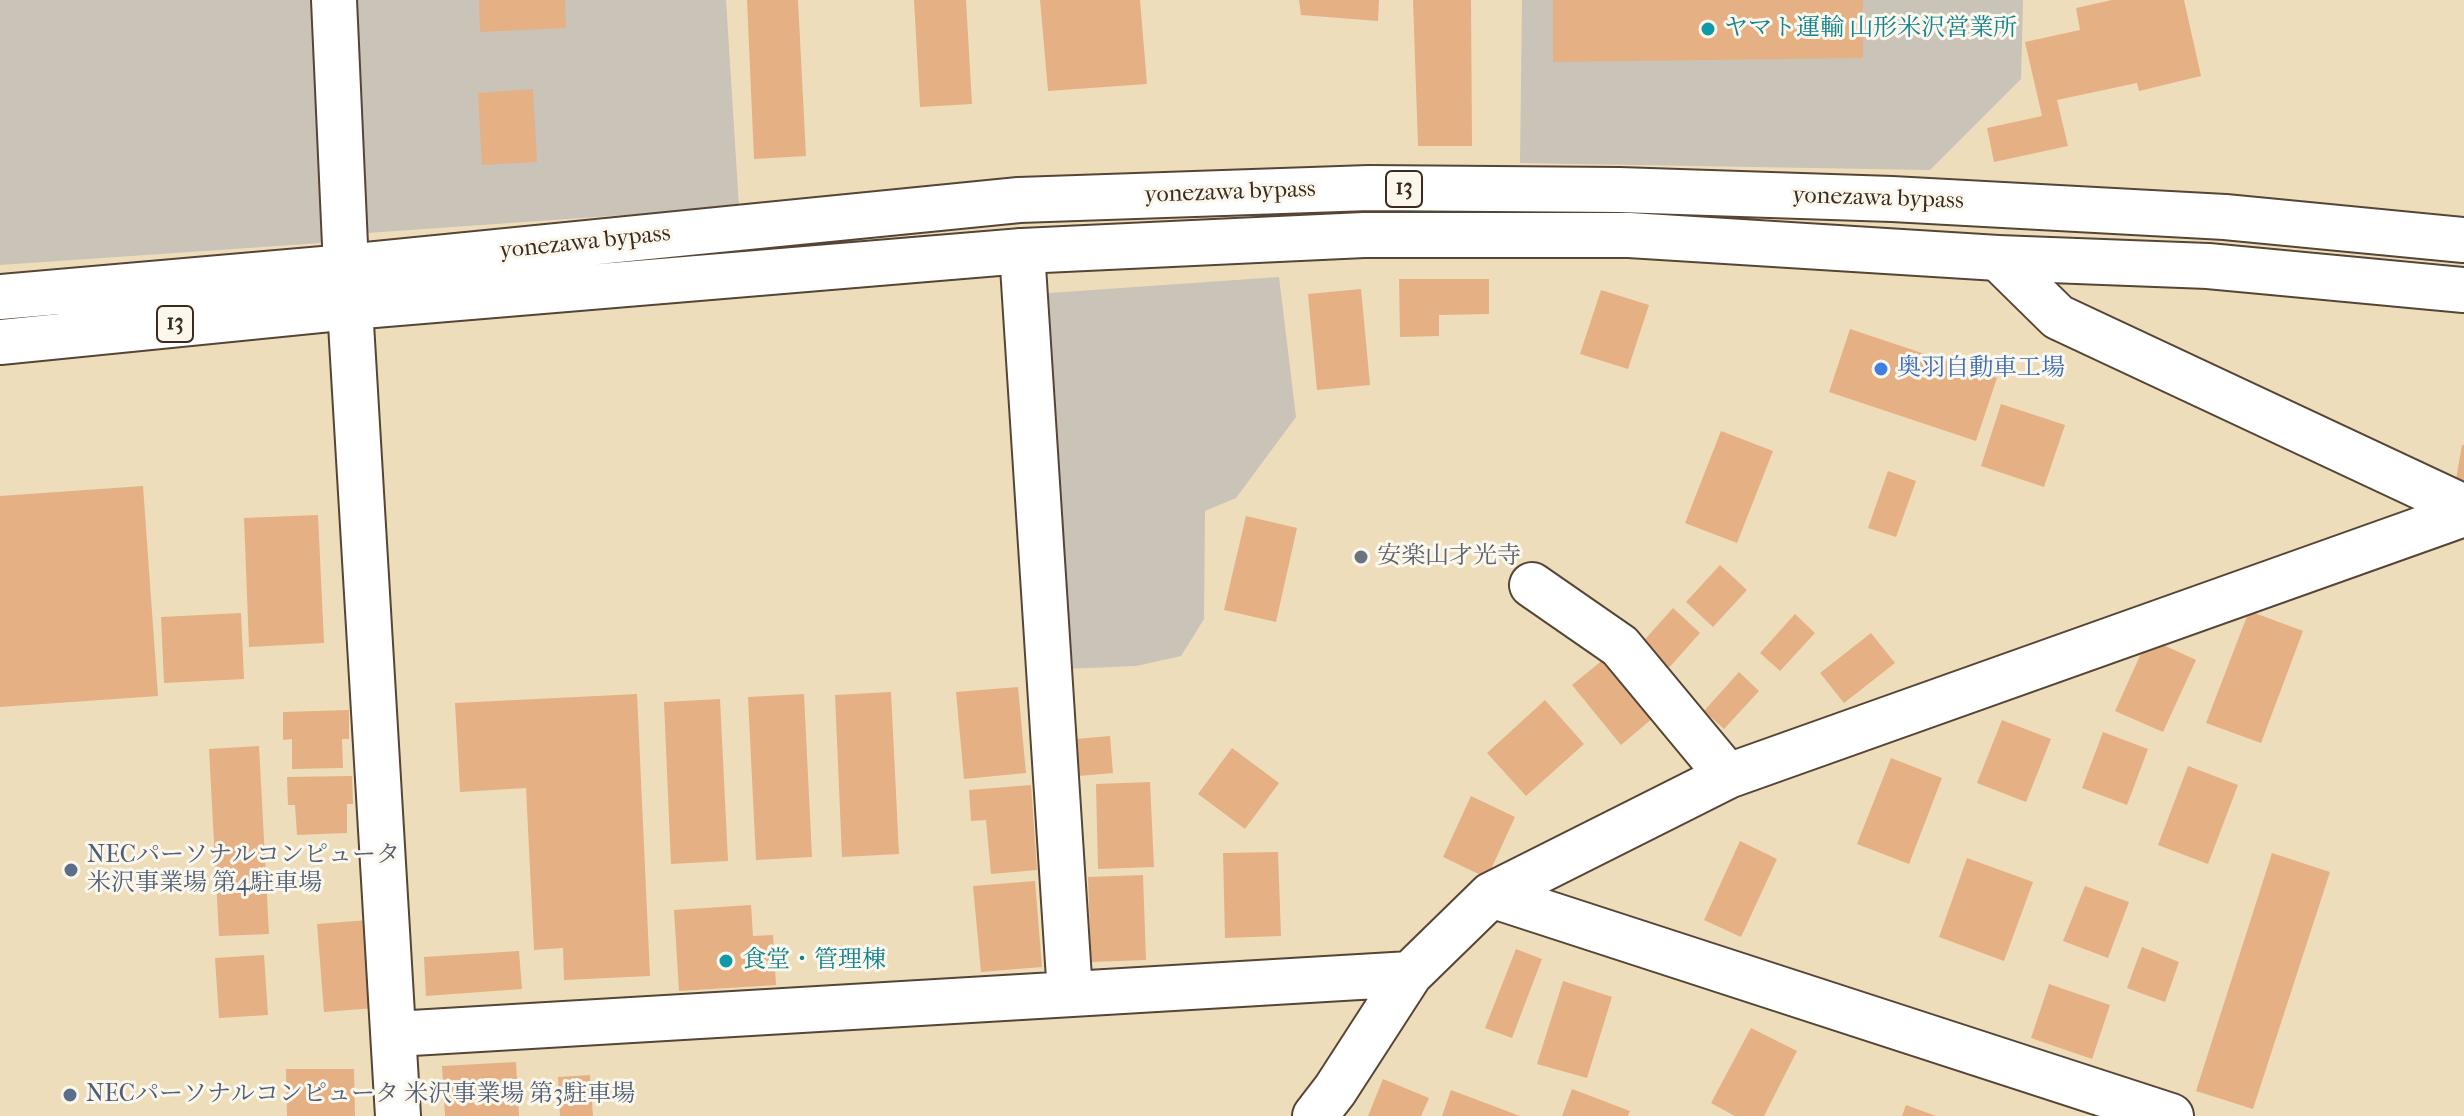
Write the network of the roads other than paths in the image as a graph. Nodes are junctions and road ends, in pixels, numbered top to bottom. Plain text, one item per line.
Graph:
1 (334, 0) edge
2 (2464, 240) edge
3 (1022, 251) junction
4 (1998, 258) junction
5 (348, 287) junction
6 (2464, 290) edge
7 (0, 297) edge
8 (0, 342) edge
9 (2464, 507) edge
10 (2464, 514) edge
11 (1532, 585) dead end
12 (1728, 776) junction
13 (1491, 895) junction
14 (1410, 974) junction
15 (1070, 994) junction
16 (395, 1034) junction
17 (2116, 1107) edge
18 (398, 1116) edge
19 (1315, 1116) edge
20 (2171, 1116) edge

1 - 5 main road
2 - 5 main road, yonezawa bypass / 13
3 - 4 main road, yonezawa bypass / 13
3 - 5 main road, yonezawa bypass / 13
3 - 15 main road
4 - 6 main road, yonezawa bypass / 13
4 - 9 main road
5 - 7 main road, yonezawa bypass / 13
5 - 8 main road, yonezawa bypass / 13
5 - 16 main road
10 - 12 main road
11 - 12 main road
12 - 13 main road
13 - 14 main road
13 - 17 main road
14 - 15 main road
14 - 19 main road
15 - 16 main road
16 - 18 main road
17 - 20 main road

